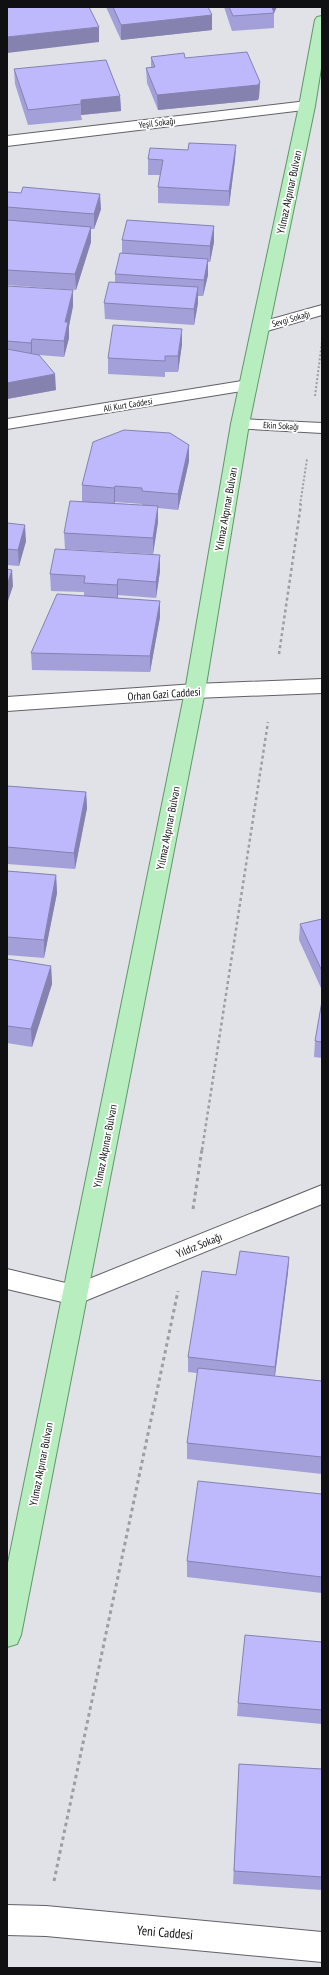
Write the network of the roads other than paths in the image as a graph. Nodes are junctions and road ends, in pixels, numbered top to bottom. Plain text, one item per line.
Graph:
1 (322, 20) edge
2 (307, 106) junction
3 (7, 141) edge
4 (322, 310) edge
5 (260, 328) junction
6 (248, 385) junction
7 (7, 424) edge
8 (240, 424) junction
9 (317, 428) edge
10 (322, 686) edge
11 (195, 691) junction
12 (7, 704) edge
13 (322, 1194) edge
14 (7, 1279) edge
15 (75, 1295) junction
16 (7, 1635) edge
17 (7, 1920) edge
18 (322, 1947) edge

1 - 2 main road, Yılmaz Akpınar Bulvarı
2 - 3 street, Yeşil Sokağı
2 - 5 main road, Yılmaz Akpınar Bulvarı
4 - 5 street, Sevgi Sokağı
5 - 6 main road, Yılmaz Akpınar Bulvarı
6 - 7 street, Ali Kurt Caddesi
6 - 8 main road, Yılmaz Akpınar Bulvarı
8 - 9 street, Ekin Sokağı
8 - 11 main road, Yılmaz Akpınar Bulvarı
10 - 11 street, Orhan Gazi Caddesi
11 - 12 street, Orhan Gazi Caddesi
11 - 15 main road, Yılmaz Akpınar Bulvarı
13 - 15 street, Yıldız Sokağı
14 - 15 street
15 - 16 main road, Yılmaz Akpınar Bulvarı
17 - 18 street, Yeni Caddesi

